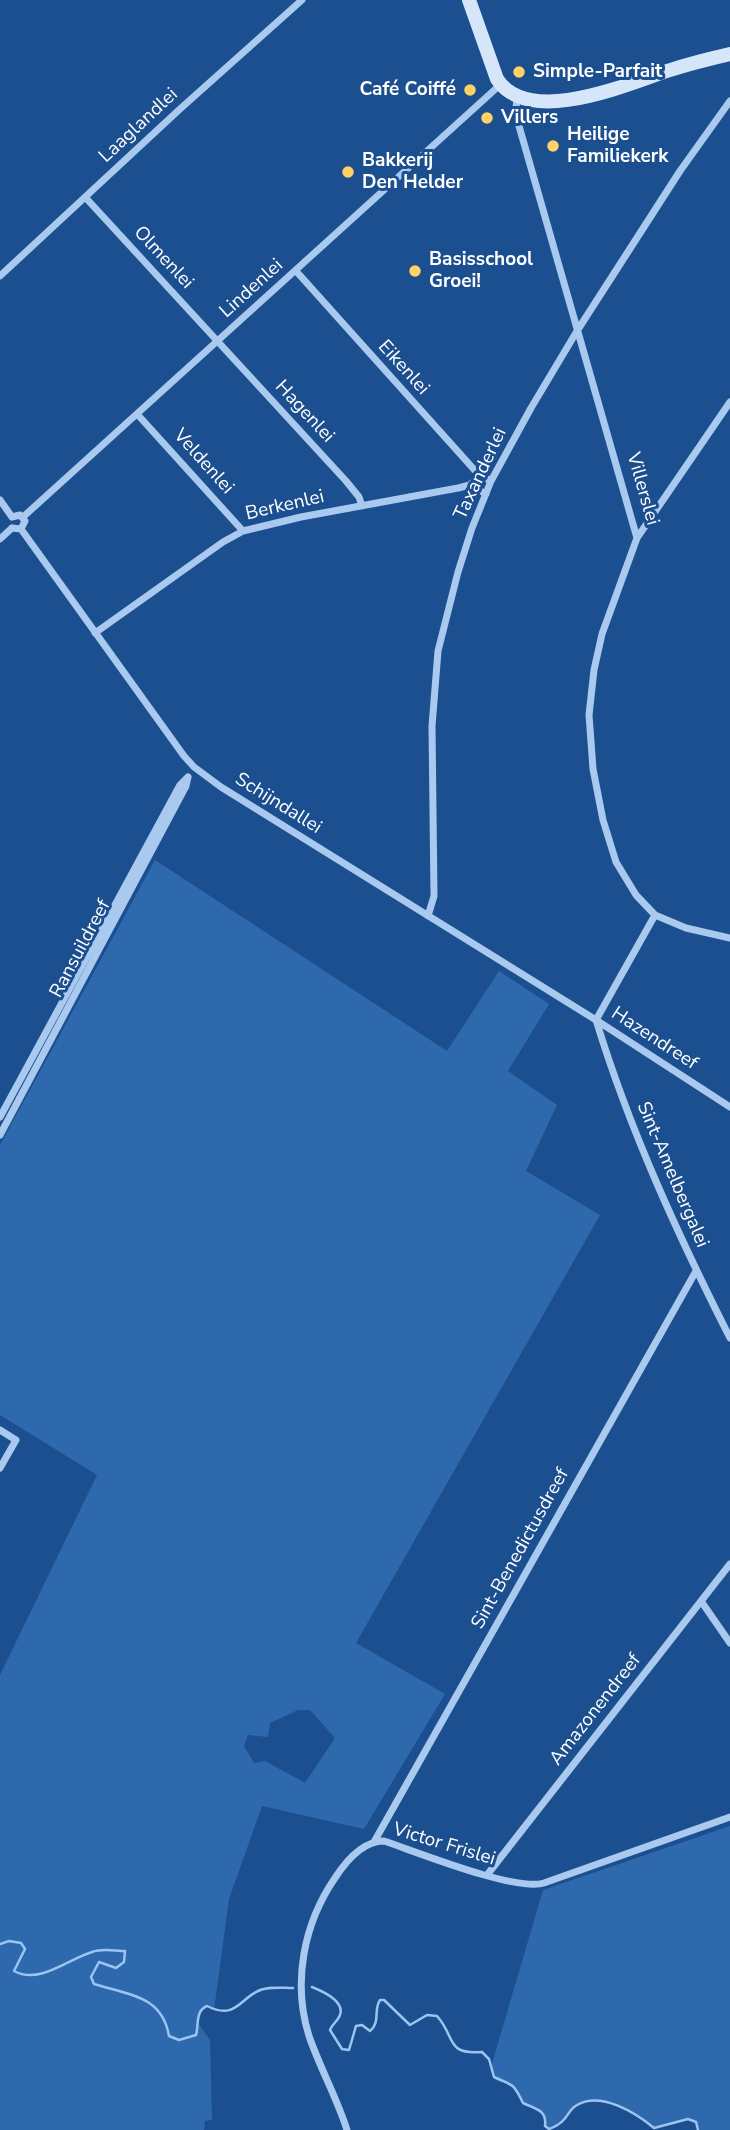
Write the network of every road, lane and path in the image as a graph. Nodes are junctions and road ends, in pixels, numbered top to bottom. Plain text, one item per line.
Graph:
1 (302, 0) edge
2 (469, 0) edge
3 (730, 54) edge
4 (501, 84) junction
5 (518, 96) junction
6 (730, 101) edge
7 (85, 197) junction
8 (296, 271) junction
9 (0, 276) edge
10 (577, 331) junction
11 (218, 341) junction
12 (730, 402) edge
13 (138, 415) junction
14 (478, 475) junction
15 (491, 481) junction
16 (470, 485) junction
17 (486, 494) junction
18 (0, 500) edge
19 (362, 506) junction
20 (12, 517) junction
21 (23, 517) junction
22 (12, 528) junction
23 (22, 529) junction
24 (243, 531) junction
25 (637, 538) junction
26 (0, 539) edge
27 (95, 633) junction
28 (194, 767) junction
29 (188, 777) junction
30 (655, 915) junction
31 (428, 916) junction
32 (730, 938) edge
33 (596, 1020) junction
34 (730, 1107) edge
35 (0, 1117) edge
36 (0, 1135) edge
37 (696, 1271) junction
38 (730, 1338) edge
39 (0, 1430) edge
40 (0, 1468) edge
41 (730, 1564) edge
42 (701, 1601) junction
43 (730, 1643) edge
44 (730, 1816) edge
45 (374, 1842) junction
46 (487, 1875) junction
47 (347, 2130) edge

1 - 7 street, Laaglandlei
2 - 4 street
3 - 5 street
4 - 5 street
4 - 8 street, Lindenlei
5 - 10 street, Villerslei
6 - 10 street, Taxanderlei
7 - 9 street, Laaglandlei
7 - 11 street, Olmenlei
8 - 11 street, Lindenlei
8 - 14 street, Eikenlei
10 - 15 street, Taxanderlei
10 - 25 street, Villerslei
11 - 13 street, Lindenlei
11 - 19 street, Hagenlei
12 - 25 street
13 - 21 street, Lindenlei
13 - 24 street, Veldenlei
14 - 15 street, Eikenlei
14 - 16 street
15 - 17 street, Taxanderlei
16 - 17 street
16 - 19 street, Berkenlei
17 - 31 street, Taxanderlei
18 - 20 street
19 - 24 street, Berkenlei
20 - 21 street
20 - 22 street
21 - 23 street
22 - 23 street
22 - 26 street
23 - 27 street, Schijndallei
24 - 27 street, Berkenlei
25 - 30 street, Villerslei
27 - 28 street, Schijndallei
28 - 29 street, Ransuildreef
28 - 31 street, Schijndallei
29 - 35 street, Ransuildreef
29 - 36 street, Ransuildreef
30 - 32 street, Villerslei
30 - 33 street
31 - 33 street, Schijndallei
33 - 34 street, Hazendreef
33 - 37 street, Sint-Amelbergalei
37 - 38 street, Sint-Amelbergalei
37 - 45 street, Sint-Benedictusdreef
39 - 40 street
41 - 42 street, Amazonendreef
42 - 43 street
42 - 46 street, Amazonendreef
44 - 46 street, Victor Frislei
45 - 46 street, Victor Frislei
45 - 47 street, Victor Frislei

